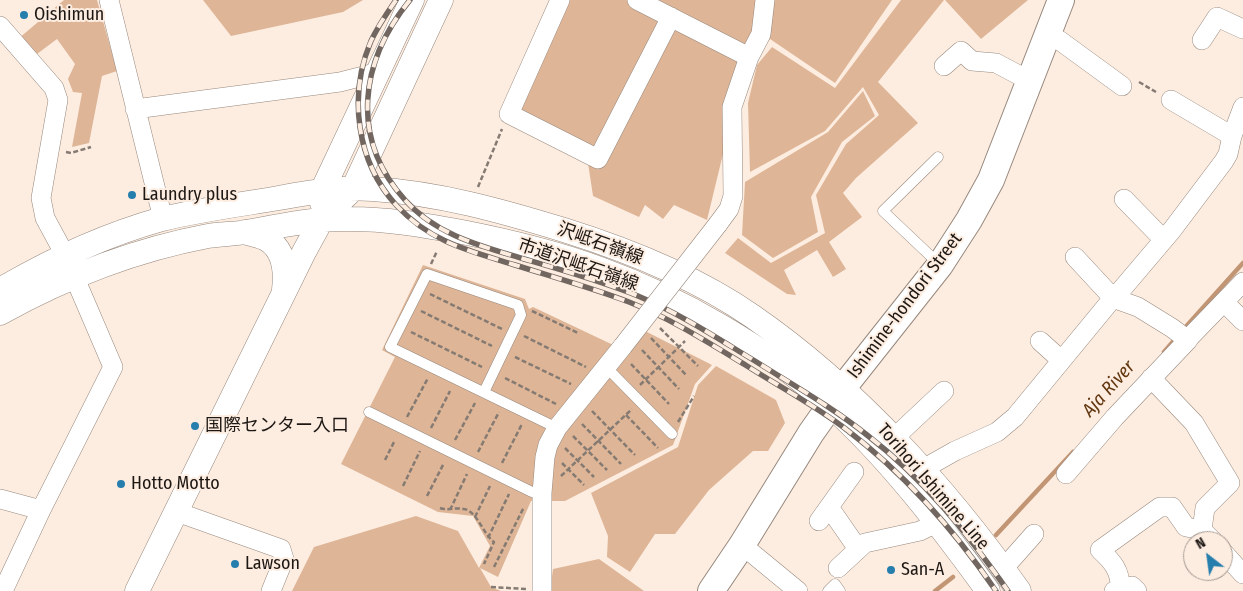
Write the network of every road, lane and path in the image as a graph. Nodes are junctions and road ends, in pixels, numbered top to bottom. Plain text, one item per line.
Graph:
1 (109, 0) edge
2 (412, 0) edge
3 (442, 0) edge
4 (560, 0) edge
5 (637, 0) edge
6 (765, 0) edge
7 (1061, 0) edge
8 (671, 17) junction
9 (0, 26) edge
10 (1243, 29) edge
11 (1059, 40) dead end
12 (1202, 40) dead end
13 (749, 57) junction
14 (944, 66) dead end
15 (379, 72) junction
16 (1030, 81) junction
17 (1122, 86) joint
18 (1171, 100) joint
19 (1243, 107) edge
20 (135, 109) junction
21 (509, 114) junction
22 (91, 147) dead end
23 (1234, 150) edge
24 (49, 151) junction
25 (938, 157) dead end
26 (477, 188) dead end
27 (353, 189) junction
28 (322, 191) junction
29 (1124, 199) dead end
30 (163, 219) junction
31 (322, 219) junction
32 (245, 232) junction
33 (1163, 239) junction
34 (1075, 256) dead end
35 (940, 265) junction
36 (70, 266) junction
37 (1243, 282) edge
38 (419, 288) junction
39 (0, 290) edge
40 (284, 292) junction
41 (1113, 298) junction
42 (1224, 302) junction
43 (0, 313) edge
44 (521, 314) junction
45 (1243, 321) edge
46 (660, 328) dead end
47 (513, 333) junction
48 (578, 333) dead end
49 (650, 337) dead end
50 (1040, 340) dead end
51 (1188, 340) junction
52 (685, 341) dead end
53 (679, 347) junction
54 (629, 351) junction
55 (668, 357) junction
56 (1062, 360) junction
57 (698, 366) dead end
58 (433, 367) junction
59 (658, 367) junction
60 (603, 372) junction
61 (687, 376) dead end
62 (1151, 378) junction
63 (645, 379) junction
64 (679, 389) dead end
65 (944, 390) dead end
66 (484, 392) junction
67 (632, 393) junction
68 (694, 396) dead end
69 (836, 397) junction
70 (640, 401) junction
71 (669, 404) dead end
72 (586, 405) dead end
73 (369, 412) dead end
74 (625, 415) junction
75 (581, 423) dead end
76 (402, 428) junction
77 (610, 429) junction
78 (561, 434) junction
79 (672, 434) joint
80 (894, 439) junction
81 (598, 441) junction
82 (658, 448) dead end
83 (588, 450) junction
84 (635, 455) dead end
85 (385, 460) dead end
86 (578, 460) junction
87 (562, 463) dead end
88 (621, 464) dead end
89 (568, 469) junction
90 (923, 469) junction
91 (607, 470) dead end
92 (854, 472) dead end
93 (1066, 474) dead end
94 (561, 476) dead end
95 (594, 477) dead end
96 (514, 483) junction
97 (584, 485) dead end
98 (1236, 486) edge
99 (537, 492) junction
100 (0, 498) edge
101 (440, 508) dead end
102 (41, 510) junction
103 (177, 512) junction
104 (936, 523) junction
105 (1197, 531) edge
106 (1208, 531) edge
107 (1034, 534) dead end
108 (488, 538) junction
109 (742, 545) junction
110 (858, 549) junction
111 (1233, 563) edge
112 (484, 564) dead end
113 (494, 568) dead end
114 (838, 568) dead end
115 (1003, 569) junction
116 (1243, 574) edge
117 (491, 587) dead end
118 (542, 590) edge
119 (1124, 590) edge
120 (3, 591) edge
121 (137, 591) edge
122 (271, 591) edge
123 (711, 591) edge
124 (798, 591) edge
125 (828, 591) edge
126 (840, 591) edge
127 (988, 591) edge
128 (1019, 591) edge

1 - 20 street
2 - 15 street
3 - 27 street
4 - 21 street
5 - 8 street
6 - 13 street
7 - 16 main road, Ishimine-hondori Street
8 - 13 street
8 - 21 street
9 - 24 street
10 - 12 street
11 - 17 street
13 - 54 street, bridge
14 - 16 street
15 - 20 street
15 - 28 street
16 - 35 main road, Ishimine-hondori Street
17 - 18 path
18 - 23 street
19 - 23 street
20 - 30 street
21 - 26 path
22 - 24 path
23 - 33 street
24 - 36 street
25 - 35 lane
27 - 28 street, 沢岻石嶺線
27 - 31 street
27 - 69 street, 沢岻石嶺線
28 - 30 street, 沢岻石嶺線
28 - 31 street
29 - 33 street
30 - 36 street, 沢岻石嶺線
31 - 32 street, 市道沢岻石嶺線
31 - 40 street
31 - 69 street, 市道沢岻石嶺線
32 - 36 street, 市道沢岻石嶺線
32 - 40 street
33 - 41 street
34 - 41 street
35 - 69 main road, Ishimine-hondori Street
36 - 39 street
36 - 43 street
36 - 102 street
37 - 42 street
38 - 44 lane
38 - 47 path
38 - 58 lane
40 - 103 street
41 - 51 street
41 - 56 street
42 - 45 street
42 - 51 street
44 - 47 lane
44 - 48 path
46 - 53 path
47 - 60 path
47 - 66 lane
49 - 55 path
50 - 56 street
51 - 62 street
52 - 53 path
53 - 55 path
53 - 57 path
54 - 59 path
54 - 60 street
54 - 63 path
55 - 59 path
55 - 61 path
56 - 90 street
58 - 66 lane
58 - 76 path
59 - 63 path
59 - 64 path
60 - 67 lane
60 - 78 street
62 - 93 street
62 - 98 street
63 - 67 path
63 - 71 path
65 - 80 street
66 - 78 lane
67 - 70 lane
68 - 79 path
69 - 80 street, Torihori Ishimine Line
69 - 104 street, Torihori Ishimine Line
69 - 109 main road, Ishimine-hondori Street
70 - 74 path
70 - 79 lane
72 - 77 path
73 - 76 lane
74 - 77 path
74 - 82 path
75 - 81 path
76 - 85 path
76 - 96 lane
77 - 81 path
77 - 84 path
78 - 83 path
78 - 86 path
78 - 99 street
80 - 90 street, Torihori Ishimine Line
81 - 83 path
81 - 88 path
83 - 86 path
83 - 91 path
86 - 89 path
86 - 95 path
87 - 89 path
89 - 94 path
89 - 97 path
90 - 115 street, Torihori Ishimine Line
92 - 110 street
96 - 99 lane
96 - 108 path
98 - 106 street
99 - 113 path
99 - 118 street
100 - 102 street
101 - 108 path
102 - 120 street
103 - 121 street
103 - 122 street
104 - 110 street
104 - 127 street, Torihori Ishimine Line
105 - 119 street
107 - 115 street
108 - 112 path
109 - 123 main road, Ishimine-hondori Street
109 - 124 street
110 - 114 street
111 - 116 street
115 - 128 street, Torihori Ishimine Line
117 - 118 path
125 - 126 lane

